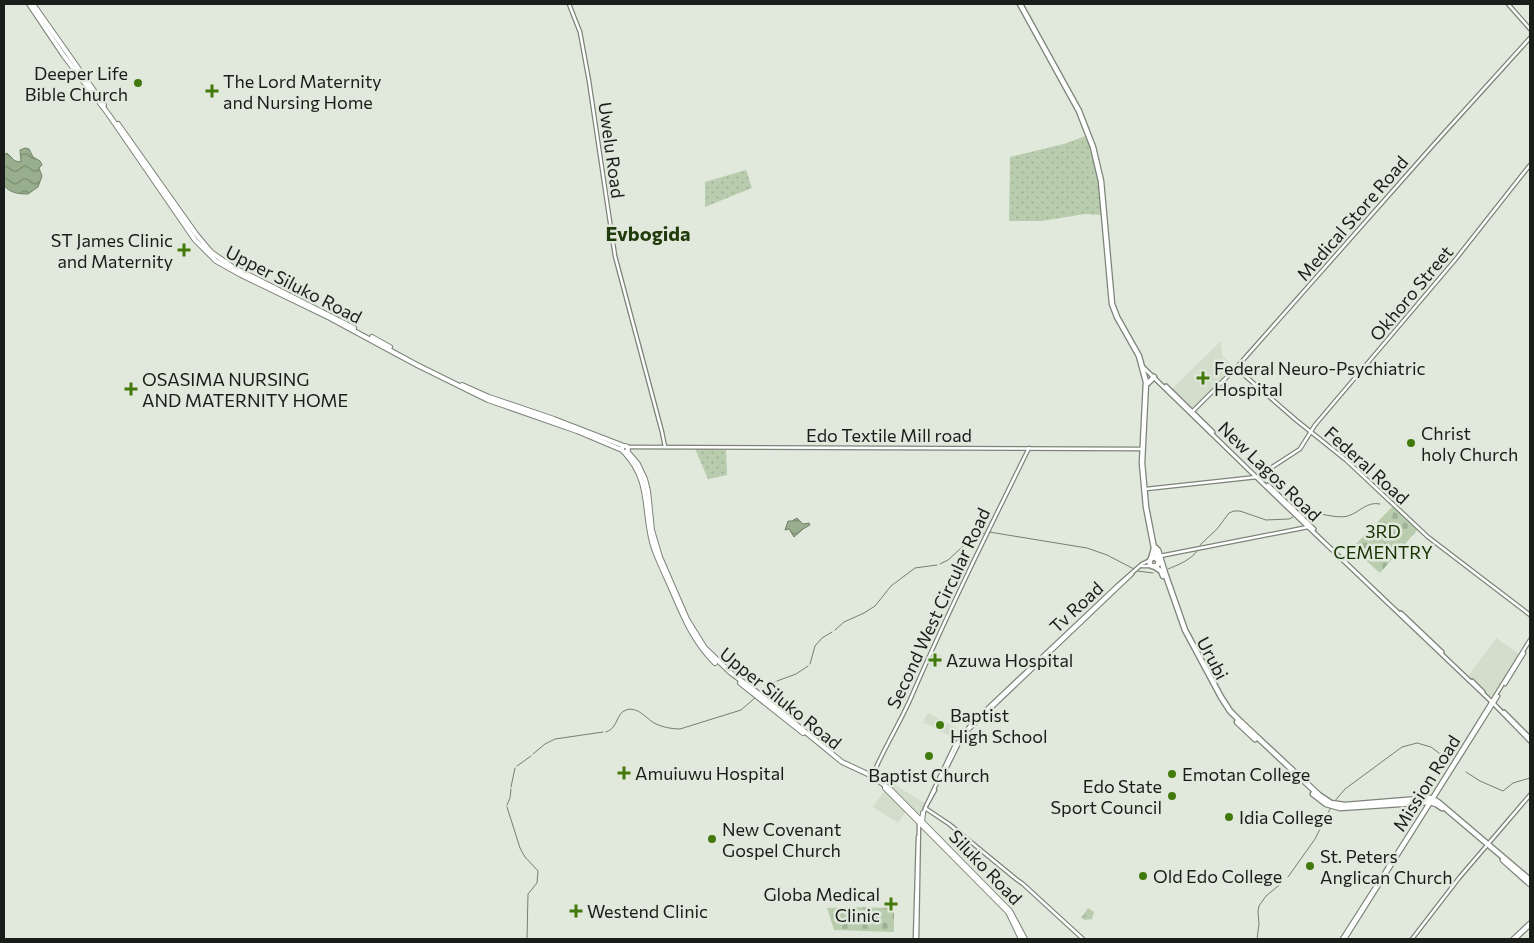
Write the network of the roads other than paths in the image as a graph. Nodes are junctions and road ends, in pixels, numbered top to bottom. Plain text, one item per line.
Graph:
1 (29, 4) edge
2 (33, 4) edge
3 (569, 4) edge
4 (1021, 4) edge
5 (1508, 4) edge
6 (1530, 29) edge
7 (1530, 38) edge
8 (1080, 110) junction
9 (1530, 165) edge
10 (1145, 367) junction
11 (1236, 368) junction
12 (1154, 377) junction
13 (1148, 383) junction
14 (489, 399) junction
15 (1192, 412) junction
16 (1311, 432) junction
17 (665, 447) junction
18 (1029, 448) junction
19 (1143, 449) junction
20 (627, 450) junction
21 (1257, 476) junction
22 (1146, 489) junction
23 (1308, 527) junction
24 (1154, 561) junction
25 (1140, 566) junction
26 (1164, 575) junction
27 (1156, 576) dead end
28 (1530, 615) edge
29 (1530, 642) edge
30 (1493, 703) junction
31 (1530, 740) edge
32 (872, 778) junction
33 (1530, 795) edge
34 (1432, 800) junction
35 (926, 807) junction
36 (923, 813) joint
37 (919, 820) junction
38 (924, 828) junction
39 (919, 830) junction
40 (1488, 846) junction
41 (950, 850) junction
42 (1530, 880) edge
43 (1530, 884) edge
44 (1530, 925) edge
45 (916, 939) edge
46 (1023, 939) edge
47 (1083, 939) edge
48 (1343, 939) edge
49 (1412, 939) edge
50 (1515, 939) edge

1 - 14 main road, Upper Siluko Road
2 - 14 main road, Upper Siluko Road
3 - 17 street, Uwelu Road
4 - 8 highway
5 - 6 street
7 - 11 street, Medical Store Road
8 - 10 highway
8 - 10 highway
9 - 16 street, Okhoro Street
10 - 12 main road, New Lagos Road
10 - 13 highway
10 - 15 main road, New Lagos Road
10 - 19 highway
11 - 15 street, Medical Store Road
11 - 16 street, Federal Road
12 - 13 highway
12 - 15 main road, New Lagos Road
13 - 19 highway
14 - 20 main road, Upper Siluko Road
15 - 21 main road, New Lagos Road
16 - 21 street, Okhoro Street
16 - 28 street, Federal Road
17 - 18 street, Edo Textile Mill road
17 - 20 street, Edo Textile Mill road
18 - 19 street, Edo Textile Mill road
18 - 32 street, Second West Circular Road
19 - 22 highway
19 - 24 highway
20 - 32 main road, Upper Siluko Road
21 - 22 street, Okhoro Street
21 - 23 main road, New Lagos Road
21 - 30 main road, New Lagos Road
22 - 24 highway
23 - 24 street
23 - 30 main road, New Lagos Road
24 - 25 street
24 - 25 street, Tv Road
24 - 26 highway
24 - 26 highway, Urubi
25 - 35 street, Tv Road
26 - 27 highway
26 - 34 highway, Urubi
29 - 30 street, Mission Road
30 - 31 main road, New Lagos Road
30 - 34 street, Mission Road
32 - 37 main road, Upper Siluko Road
33 - 40 street
34 - 40 highway
34 - 48 street, Mission Road
35 - 36 street, Tv Road
35 - 47 street
36 - 37 main road
37 - 38 main road, Siluko Road
37 - 39 street
37 - 41 main road, Siluko Road
38 - 39 main road
38 - 41 main road, Siluko Road
39 - 45 street
40 - 42 highway
40 - 43 highway
40 - 49 street
41 - 46 main road, Siluko Road
44 - 50 highway

